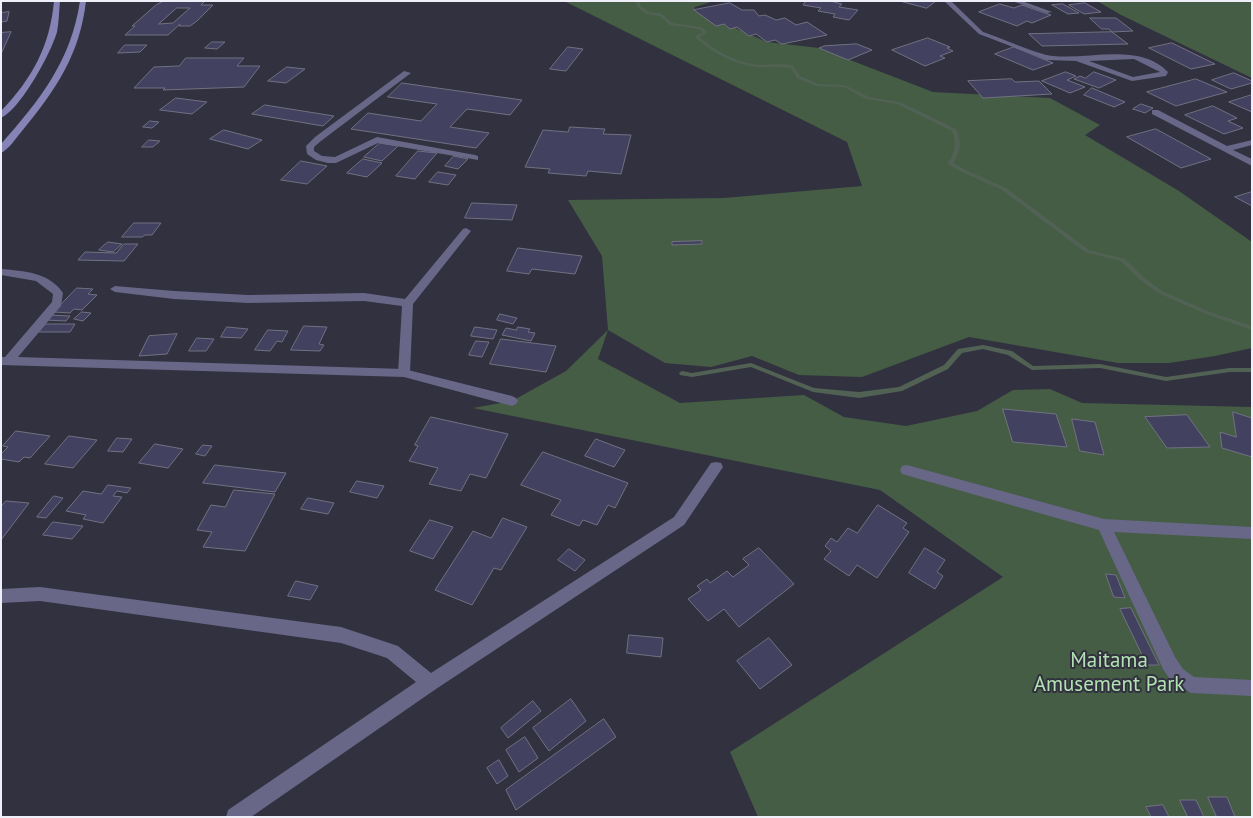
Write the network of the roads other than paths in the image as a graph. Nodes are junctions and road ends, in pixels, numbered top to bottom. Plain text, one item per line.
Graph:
1 (57, 1) edge
2 (83, 1) edge
3 (947, 1) edge
4 (1015, 1) edge
5 (1049, 12) dead end
6 (1077, 59) junction
7 (407, 73) dead end
8 (1155, 112) dead end
9 (1, 116) edge
10 (1252, 142) edge
11 (1226, 149) junction
12 (1, 150) edge
13 (475, 158) dead end
14 (1252, 163) edge
15 (466, 231) dead end
16 (1, 272) edge
17 (115, 289) dead end
18 (408, 303) junction
19 (5, 361) edge
20 (404, 372) junction
21 (512, 401) dead end
22 (716, 467) dead end
23 (907, 470) dead end
24 (1104, 525) junction
25 (1252, 534) edge
26 (1, 596) edge
27 (430, 683) junction
28 (1252, 688) edge
29 (235, 817) edge

1 - 9 street
2 - 12 street
3 - 6 street
4 - 5 street
6 - 6 street
7 - 13 street
8 - 11 street
10 - 11 street
11 - 14 street
15 - 18 street
16 - 19 street
17 - 18 street
18 - 20 street
19 - 20 street
20 - 21 street
22 - 27 street
23 - 24 street
24 - 25 street
24 - 28 street
26 - 27 street
27 - 29 street

